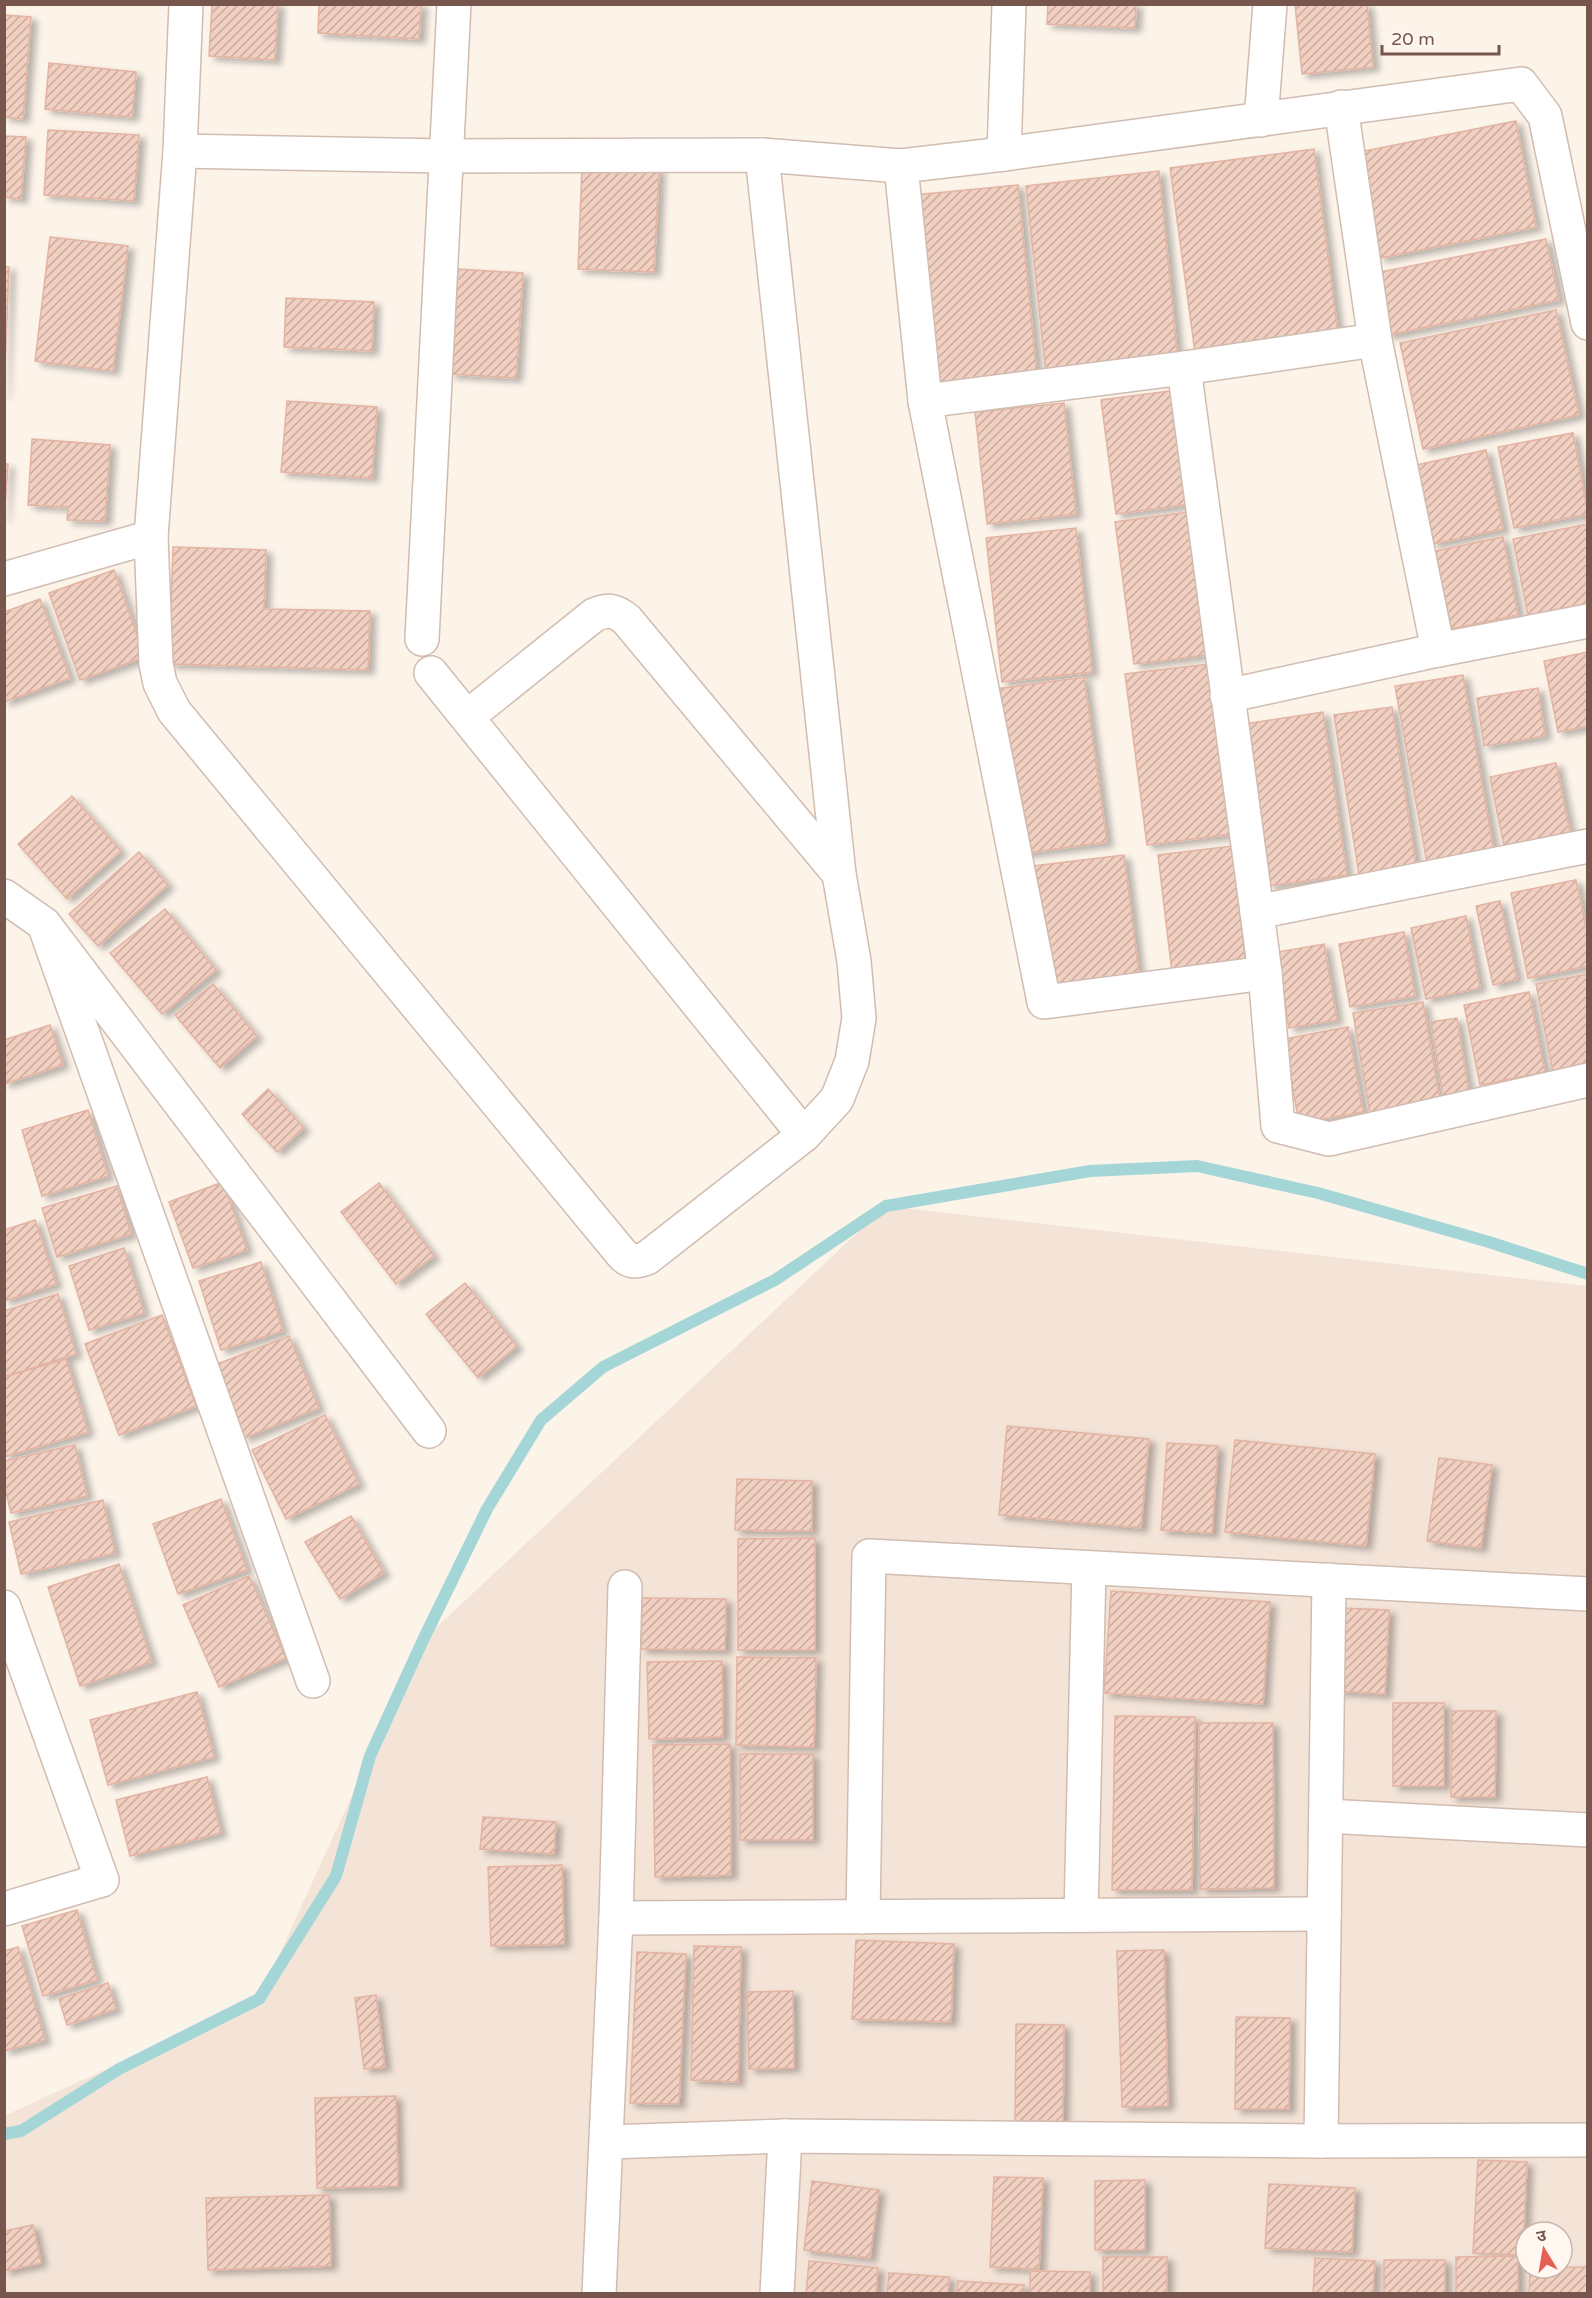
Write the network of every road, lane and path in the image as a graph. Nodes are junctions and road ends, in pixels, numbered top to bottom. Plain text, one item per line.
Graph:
1 (186, 4) edge
2 (454, 4) edge
3 (1009, 4) edge
4 (1270, 4) edge
5 (1341, 107) junction
6 (1261, 120) junction
7 (180, 151) junction
8 (1004, 154) junction
9 (762, 155) junction
10 (446, 156) junction
11 (901, 166) junction
12 (1587, 323) edge
13 (1375, 340) junction
14 (1184, 368) junction
15 (925, 401) junction
16 (151, 537) junction
17 (4, 579) edge
18 (1587, 621) edge
19 (423, 639) dead end
20 (1438, 650) junction
21 (431, 673) dead end
22 (1227, 696) junction
23 (466, 717) junction
24 (1587, 846) edge
25 (839, 874) junction
26 (4, 896) edge
27 (1257, 912) junction
28 (44, 924) junction
29 (1265, 973) junction
30 (1587, 1080) edge
31 (804, 1135) junction
32 (429, 1431) dead end
33 (1089, 1568) junction
34 (1329, 1580) junction
35 (625, 1587) dead end
36 (1587, 1594) edge
37 (5, 1608) edge
38 (313, 1681) dead end
39 (1326, 1816) junction
40 (1587, 1830) edge
41 (4, 1909) edge
42 (1324, 1914) junction
43 (1081, 1915) junction
44 (863, 1917) junction
45 (616, 1918) junction
46 (785, 2136) junction
47 (1587, 2140) edge
48 (1321, 2141) junction
49 (607, 2142) junction
50 (599, 2294) edge
51 (777, 2294) edge

1 - 7 street
2 - 10 street
3 - 8 street
4 - 6 street
5 - 6 street
5 - 12 street
5 - 13 street
6 - 8 street
7 - 10 street
7 - 16 street
8 - 11 street
9 - 10 street
9 - 11 street
9 - 25 street
10 - 19 street
11 - 15 street
13 - 14 street
13 - 20 street
14 - 15 street
14 - 22 street
15 - 29 street
16 - 17 street
16 - 31 street
18 - 20 street
20 - 22 street
21 - 23 street
22 - 27 street
23 - 25 street
23 - 31 street
24 - 27 street
25 - 31 street
26 - 28 street
27 - 29 street
28 - 32 street
28 - 38 street
29 - 30 street
33 - 34 street
33 - 43 street
33 - 44 street
34 - 36 street
34 - 39 street
35 - 45 street
37 - 41 street
39 - 40 street
39 - 42 street
42 - 43 street
42 - 48 street
43 - 44 street
44 - 45 street
45 - 49 street
46 - 48 street
46 - 49 street
46 - 51 street
47 - 48 street
49 - 50 street

